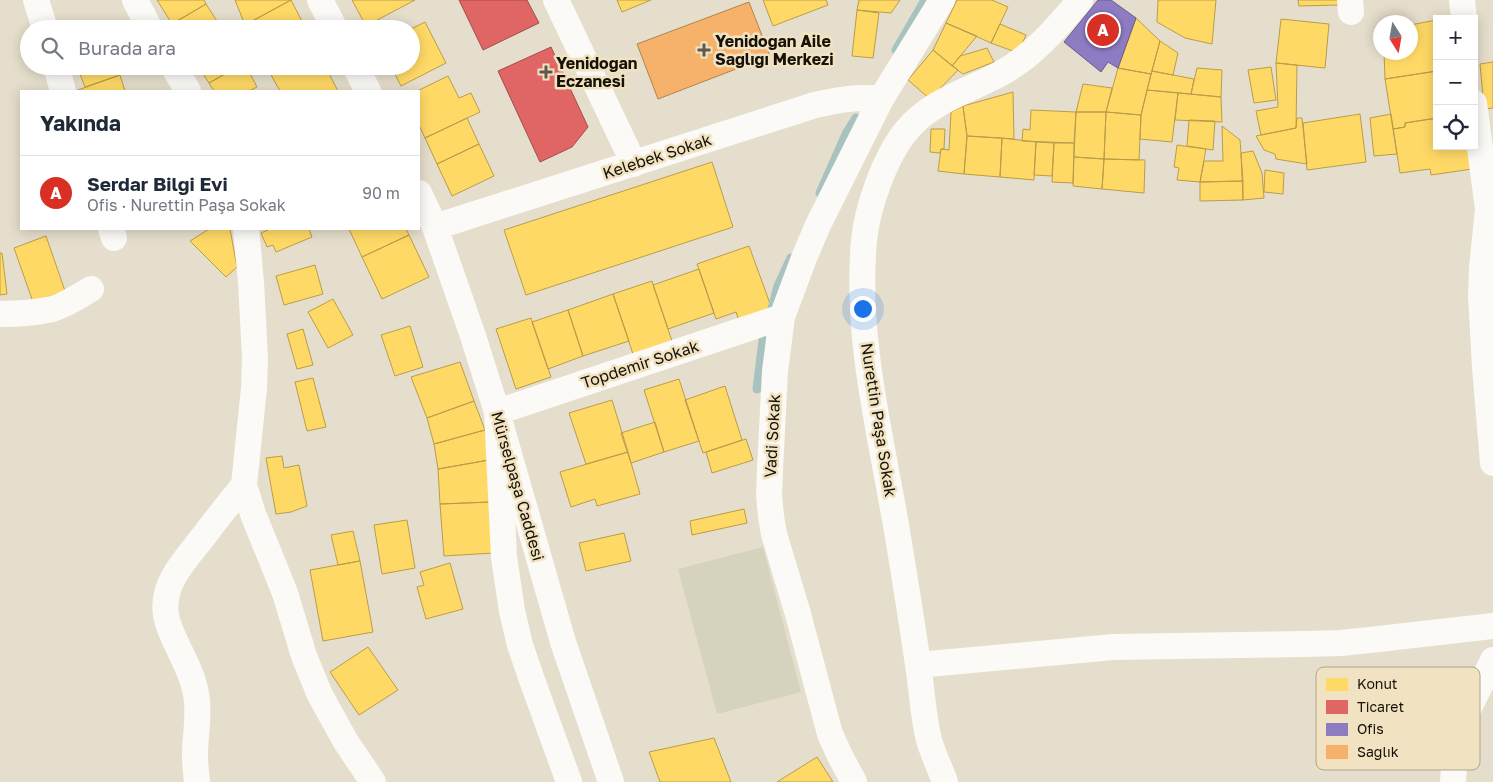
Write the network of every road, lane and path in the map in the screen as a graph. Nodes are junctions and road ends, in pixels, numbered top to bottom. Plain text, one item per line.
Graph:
1 (36, 0) edge
2 (136, 0) edge
3 (320, 0) edge
4 (556, 0) edge
5 (942, 0) edge
6 (1080, 0) edge
7 (1462, 0) edge
8 (1464, 15) edge
9 (42, 20) edge
10 (146, 20) edge
11 (330, 20) edge
12 (59, 75) edge
13 (178, 75) edge
14 (360, 75) edge
15 (64, 90) edge
16 (187, 90) edge
17 (367, 90) edge
18 (1474, 105) edge
19 (876, 110) junction
20 (901, 139) junction
21 (634, 164) junction
22 (420, 195) edge
23 (435, 227) junction
24 (246, 230) edge
25 (91, 289) dead end
26 (0, 314) edge
27 (782, 317) junction
28 (497, 412) junction
29 (1493, 463) edge
30 (244, 485) junction
31 (1493, 626) edge
32 (1493, 660) edge
33 (918, 665) junction
34 (1480, 686) edge
35 (197, 782) edge
36 (373, 782) edge
37 (569, 782) edge
38 (611, 782) edge
39 (854, 782) edge
40 (945, 782) edge

1 - 9 street
2 - 10 street
3 - 11 street
4 - 21 street
5 - 19 street, Vadi Sokak
6 - 20 street, Nurettin Paşa Sokak
7 - 8 street
12 - 15 street
13 - 16 street
14 - 17 street
18 - 29 street
19 - 20 street
19 - 21 street, Kelebek Sokak
19 - 27 street, Vadi Sokak
20 - 33 street, Nurettin Paşa Sokak
21 - 23 street, Kelebek Sokak
22 - 23 street, Mürselpaşa Caddesi
23 - 28 street, Mürselpaşa Caddesi
24 - 30 street
25 - 26 street
27 - 28 street, Topdemir Sokak
27 - 39 street, Vadi Sokak
28 - 37 street
28 - 38 street, Mürselpaşa Caddesi
30 - 35 street
30 - 36 street
31 - 33 street
32 - 34 street
33 - 40 street, Nurettin Paşa Sokak

